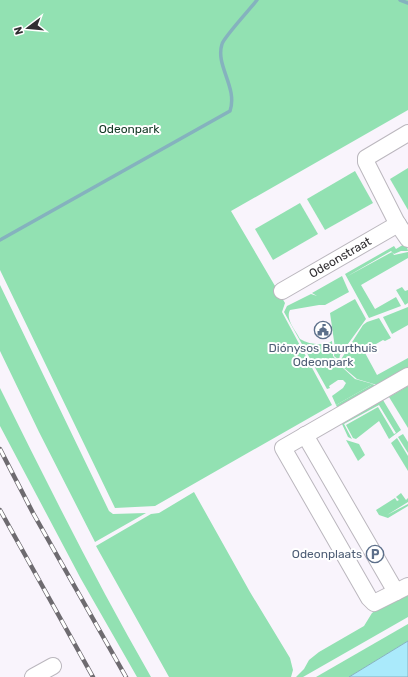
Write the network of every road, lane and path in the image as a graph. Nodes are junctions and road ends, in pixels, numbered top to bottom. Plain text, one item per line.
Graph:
1 (408, 133) edge
2 (398, 224) junction
3 (408, 239) edge
4 (282, 291) dead end
5 (408, 376) edge
6 (305, 435) junction
7 (402, 589) edge
8 (53, 666) dead end
9 (33, 677) edge

1 - 2 street
2 - 3 street
2 - 4 street, Odeonstraat
5 - 6 street
6 - 7 street
6 - 7 street
8 - 9 street

